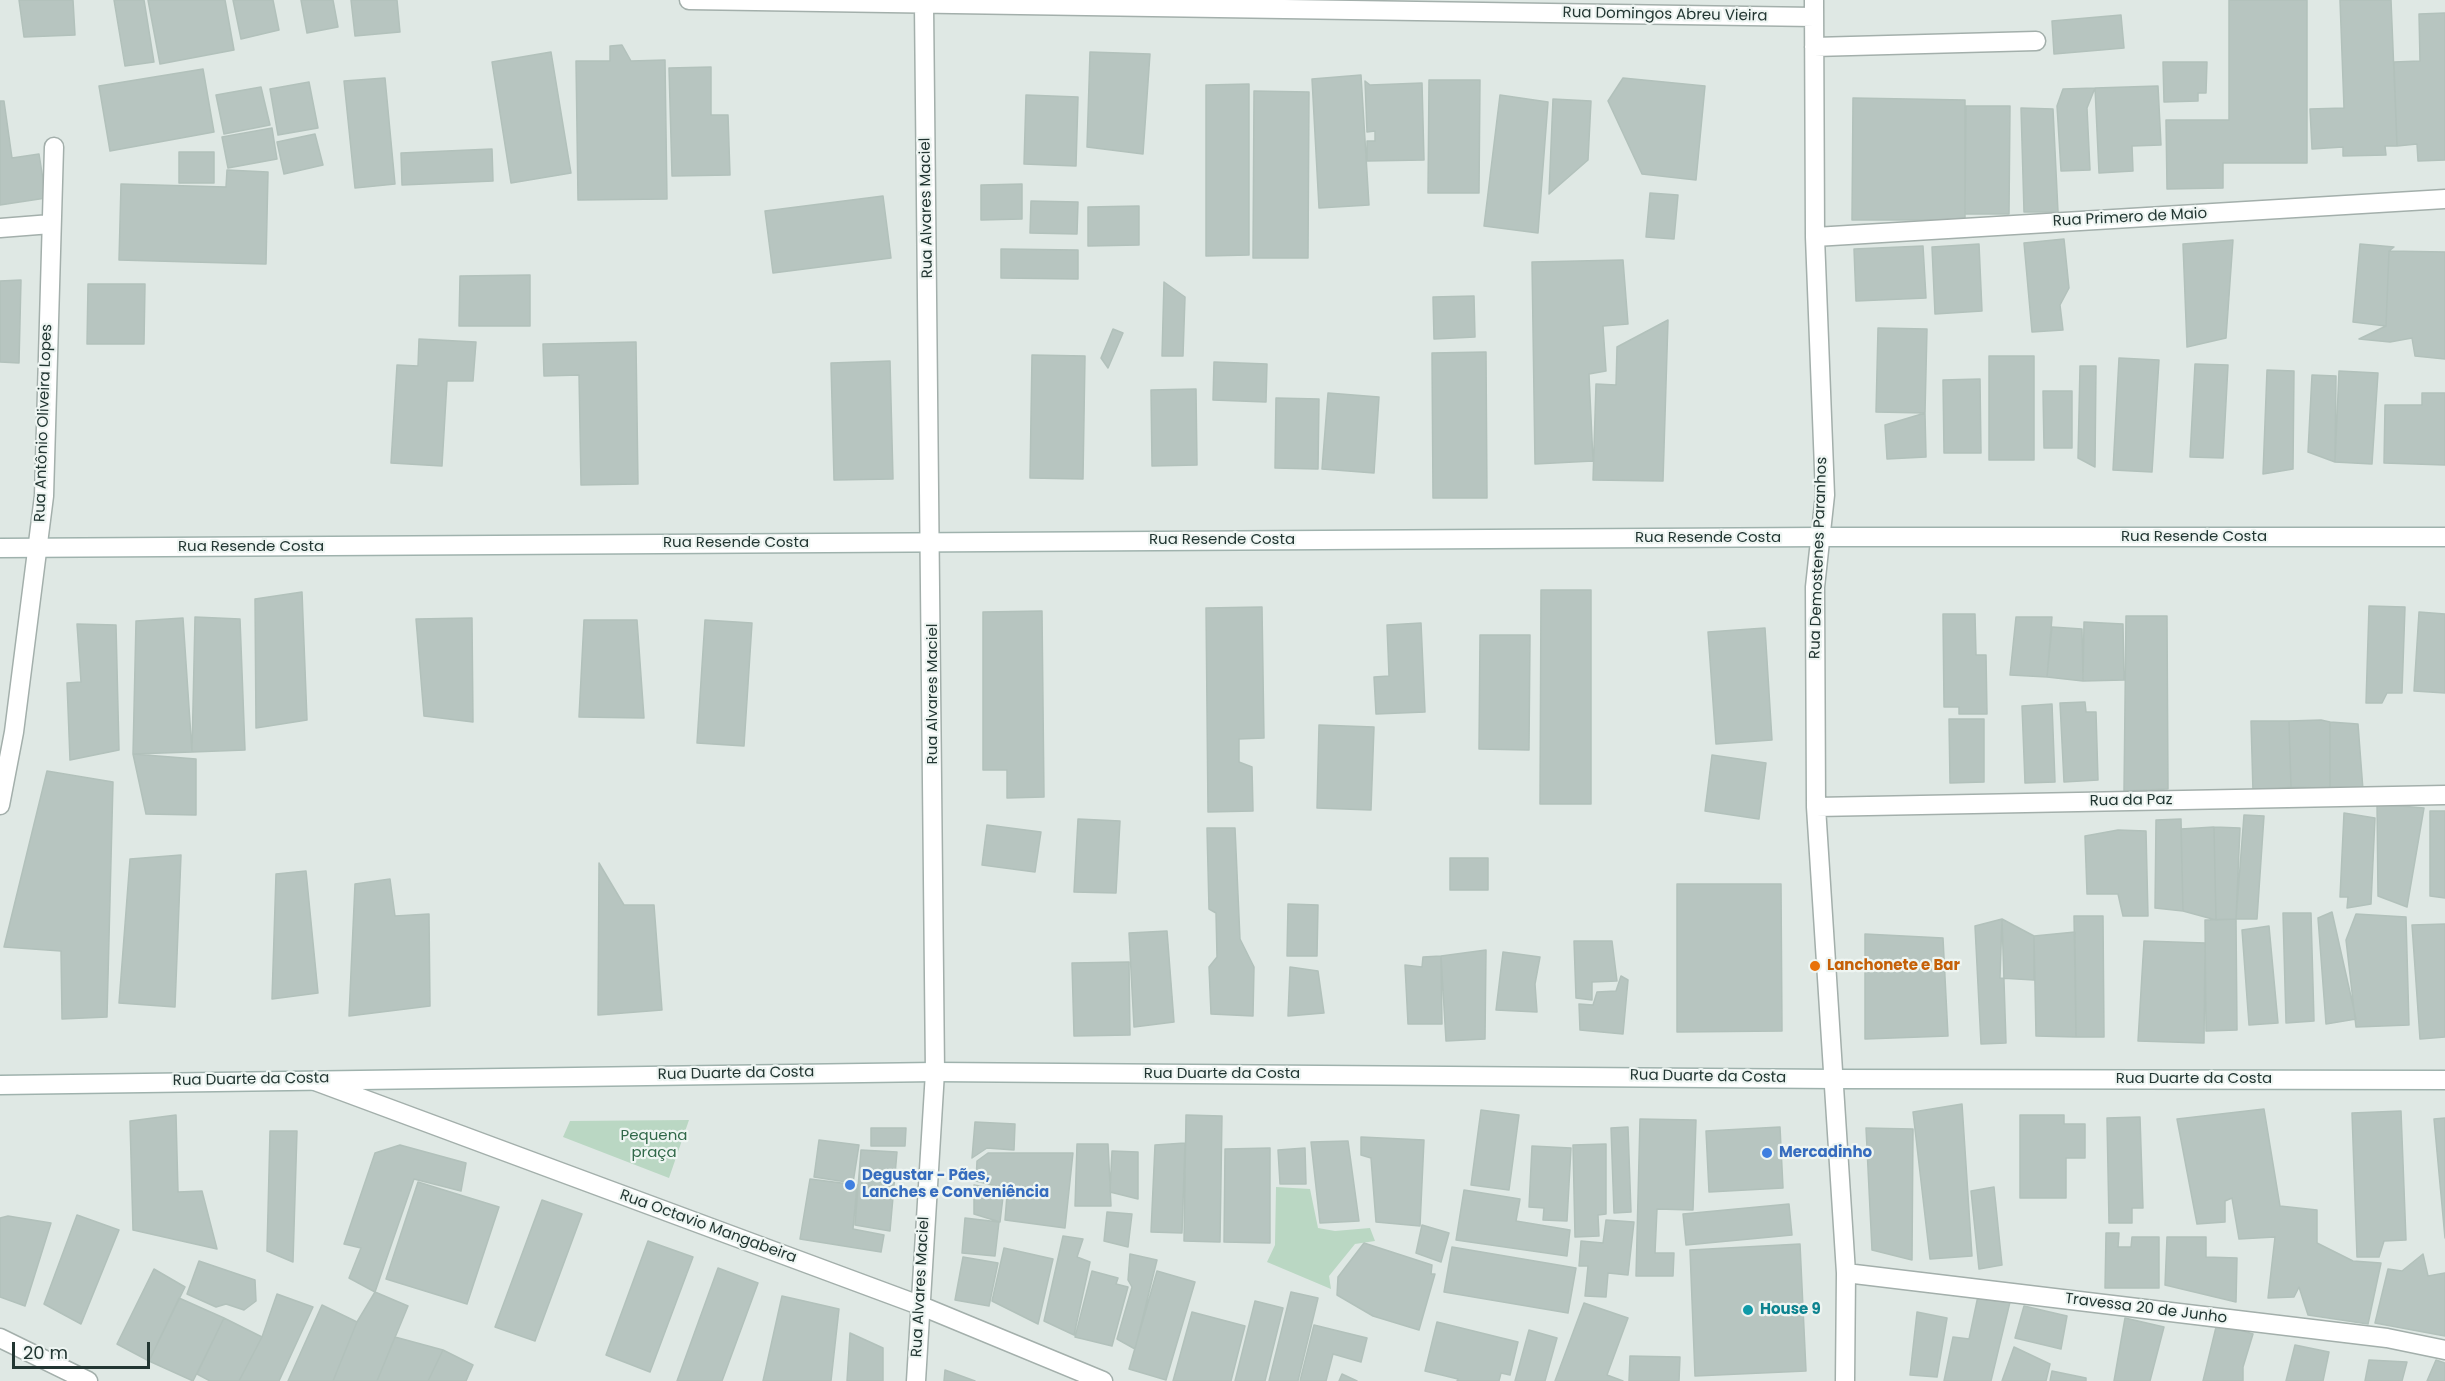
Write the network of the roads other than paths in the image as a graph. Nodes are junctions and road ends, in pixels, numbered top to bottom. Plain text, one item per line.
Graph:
1 (689, 0) edge
2 (924, 5) junction
3 (1814, 9) edge
4 (2036, 41) dead end
5 (1814, 47) junction
6 (54, 147) dead end
7 (2445, 199) edge
8 (51, 224) junction
9 (0, 228) edge
10 (1815, 237) junction
11 (1819, 537) junction
12 (2445, 537) edge
13 (932, 542) junction
14 (0, 548) edge
15 (38, 548) junction
16 (2445, 795) edge
17 (0, 805) edge
18 (1816, 807) junction
19 (935, 1072) junction
20 (310, 1079) junction
21 (1835, 1080) junction
22 (2445, 1080) edge
23 (0, 1085) edge
24 (1846, 1273) junction
25 (919, 1305) junction
26 (0, 1338) edge
27 (2445, 1350) edge
28 (1849, 1380) edge
29 (88, 1381) edge
30 (916, 1381) edge
31 (1103, 1381) edge

1 - 2 street, Rua Domingos Abreu Vieira
2 - 3 street, Rua Domingos Abreu Vieira
2 - 13 street, Rua Alvares Maciel
3 - 5 street, Rua Demostenes Paranhos
4 - 5 street
5 - 10 street, Rua Demostenes Paranhos
6 - 8 street, Rua Antônio Oliveira Lopes
7 - 10 street, Rua Primero de Maio
8 - 9 street
8 - 15 street, Rua Antônio Oliveira Lopes
10 - 11 street, Rua Demostenes Paranhos
11 - 12 street, Rua Resende Costa
11 - 13 street, Rua Resende Costa
11 - 18 street, Rua Demostenes Paranhos
13 - 15 street, Rua Resende Costa
13 - 19 street, Rua Alvares Maciel
14 - 15 street, Rua Resende Costa
15 - 17 street, Rua Antônio Oliveira Lopes
16 - 18 street, Rua da Paz
18 - 21 street, Rua Demostenes Paranhos
19 - 20 street, Rua Duarte da Costa
19 - 21 street, Rua Duarte da Costa
19 - 25 street, Rua Alvares Maciel
20 - 23 street, Rua Duarte da Costa
20 - 25 street, Rua Octavio Mangabeira
21 - 22 street, Rua Duarte da Costa
21 - 24 street, Rua Demostenes Paranhos
24 - 27 street, Travessa 20 de Junho
24 - 28 street, Rua Demostenes Paranhos
25 - 30 street, Rua Alvares Maciel
25 - 31 street, Rua Octavio Mangabeira
26 - 29 street

